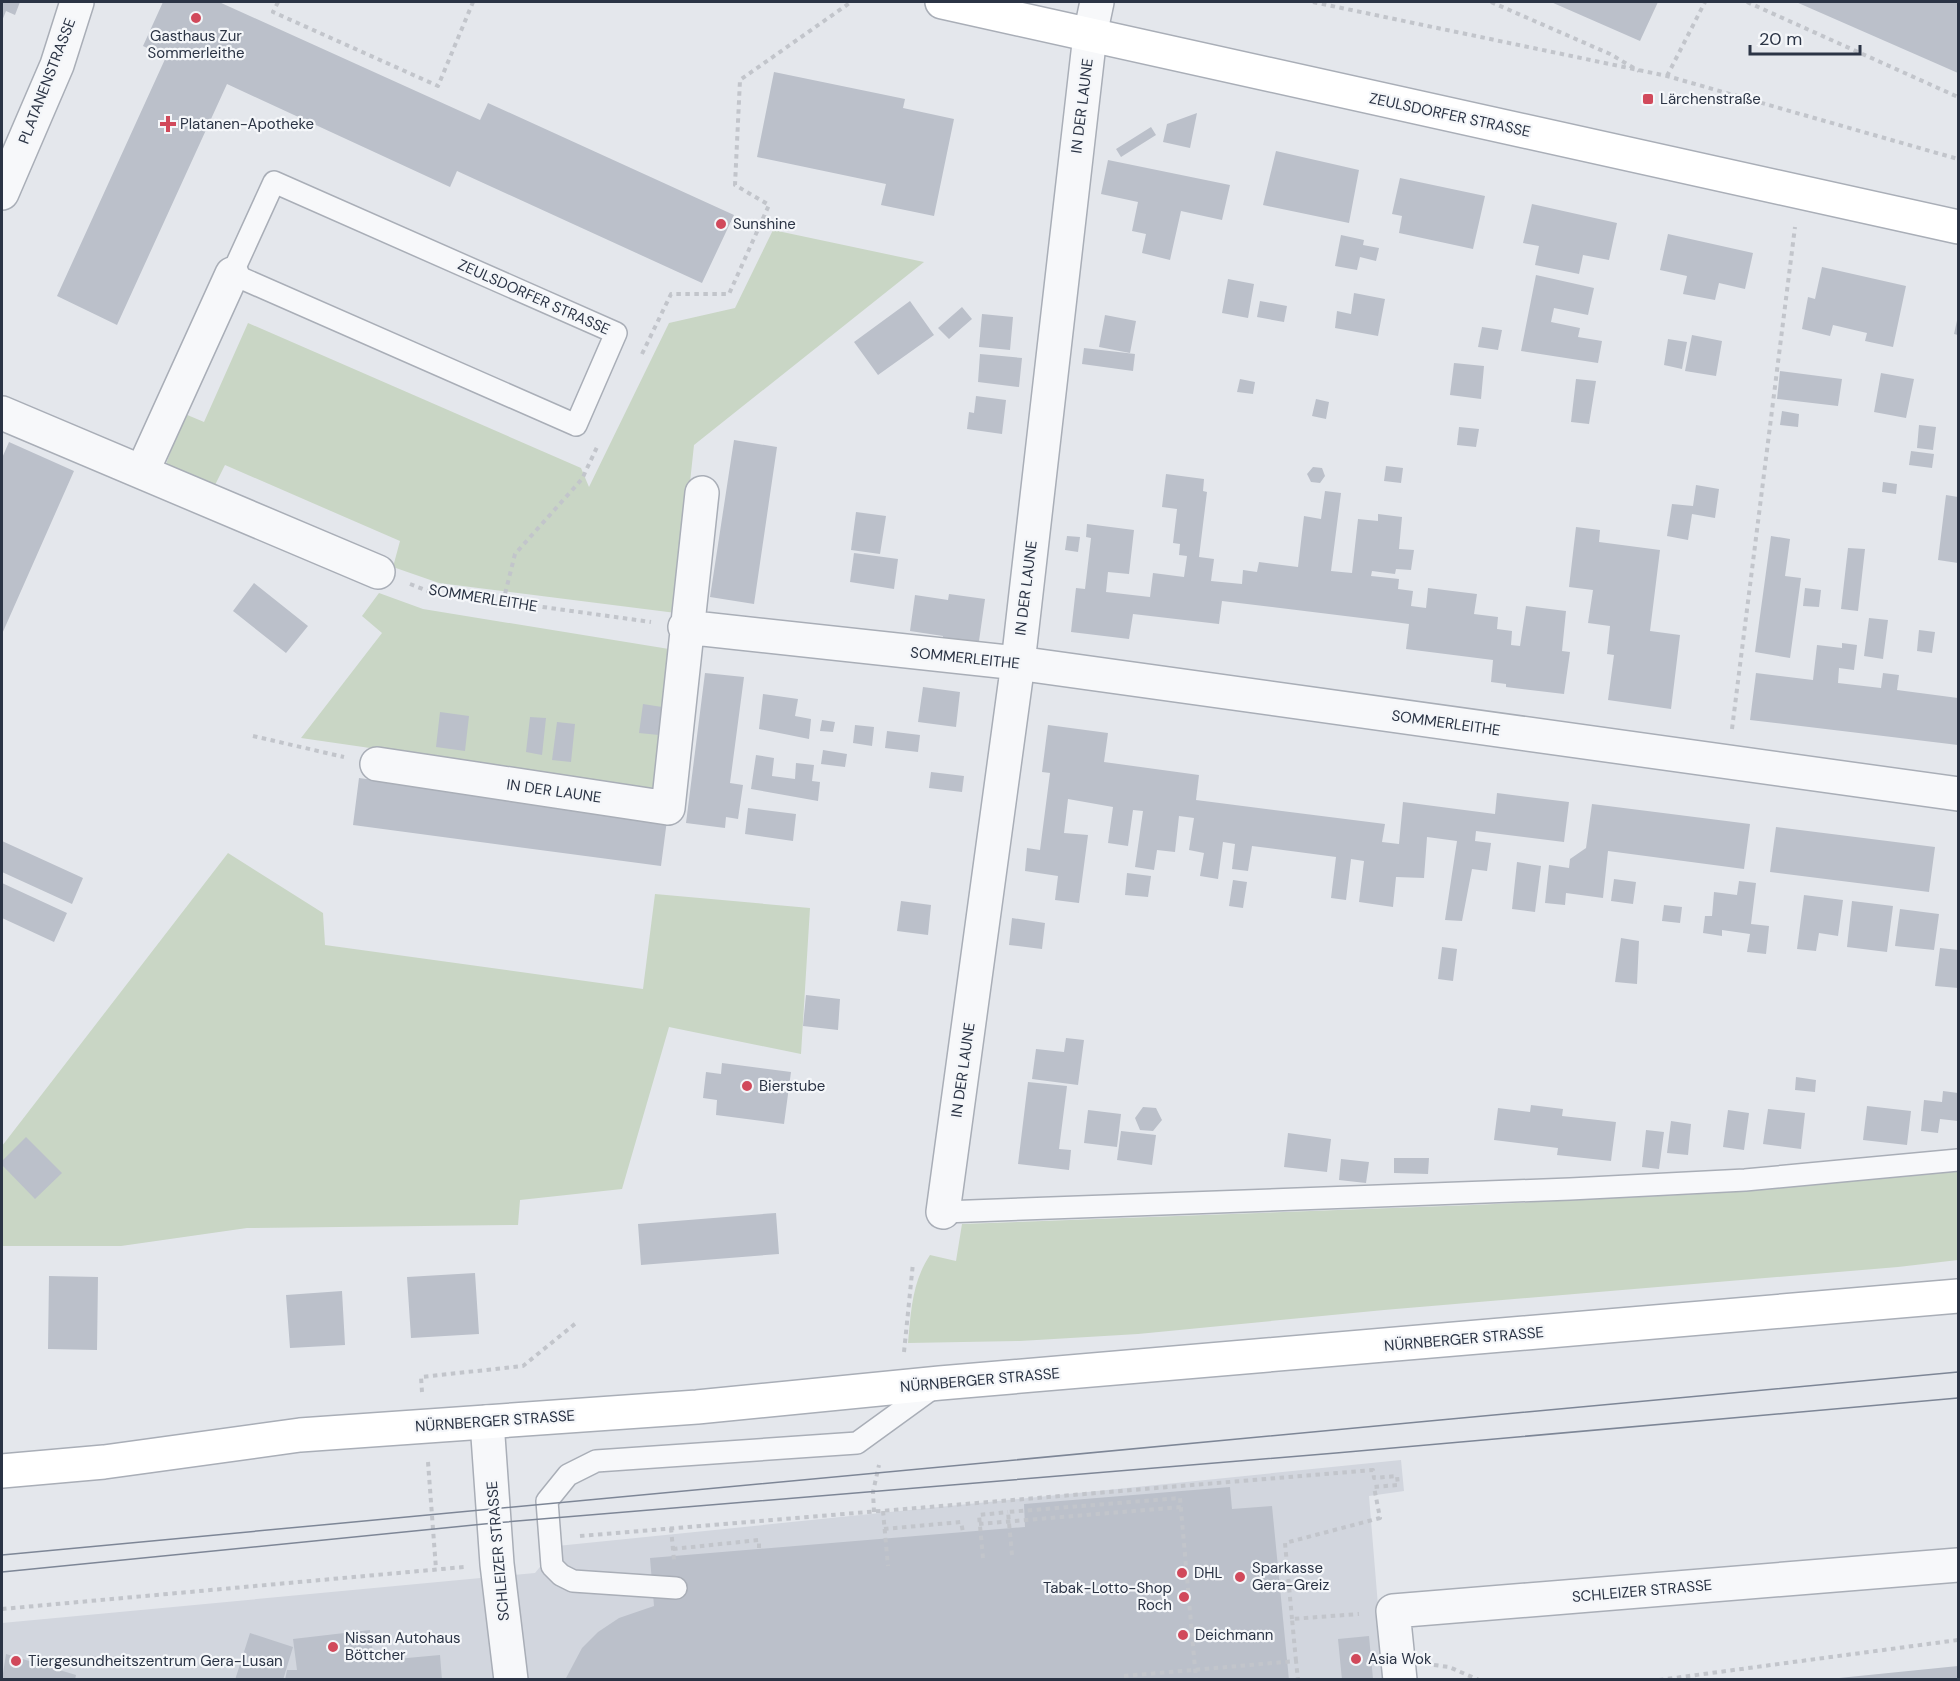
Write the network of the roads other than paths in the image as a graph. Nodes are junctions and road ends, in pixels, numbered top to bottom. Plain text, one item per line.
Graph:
1 (77, 2) edge
2 (942, 2) edge
3 (1097, 2) edge
4 (1090, 35) junction
5 (2, 192) edge
6 (1959, 227) edge
7 (232, 274) junction
8 (2, 413) edge
9 (142, 472) junction
10 (702, 493) dead end
11 (378, 572) road end
12 (685, 627) junction
13 (1018, 663) junction
14 (377, 764) road end
15 (1959, 794) edge
16 (1959, 1160) edge
17 (943, 1212) joint
18 (1959, 1296) edge
19 (940, 1383) junction
20 (487, 1422) junction
21 (2, 1471) edge
22 (1959, 1565) edge
23 (676, 1588) dead end
24 (1399, 1670) edge
25 (511, 1680) edge

1 - 5 street, PLATANENSTRASSE
2 - 4 main road, ZEULSDORFER STRASSE
3 - 4 street, IN DER LAUNE
4 - 6 main road, ZEULSDORFER STRASSE
4 - 13 street, IN DER LAUNE
7 - 7 lane, ZEULSDORFER STRASSE
7 - 9 street, ZEULSDORFER STRASSE
8 - 9 street
9 - 11 street
10 - 12 street, IN DER LAUNE
12 - 13 street, SOMMERLEITHE
12 - 14 street, IN DER LAUNE
13 - 15 street, SOMMERLEITHE
13 - 17 street, IN DER LAUNE
16 - 17 lane
18 - 19 main road, NÜRNBERGER STRASSE
19 - 20 main road, NÜRNBERGER STRASSE
19 - 23 lane
20 - 21 main road, NÜRNBERGER STRASSE
20 - 25 street, SCHLEIZER STRASSE
22 - 24 street, SCHLEIZER STRASSE

